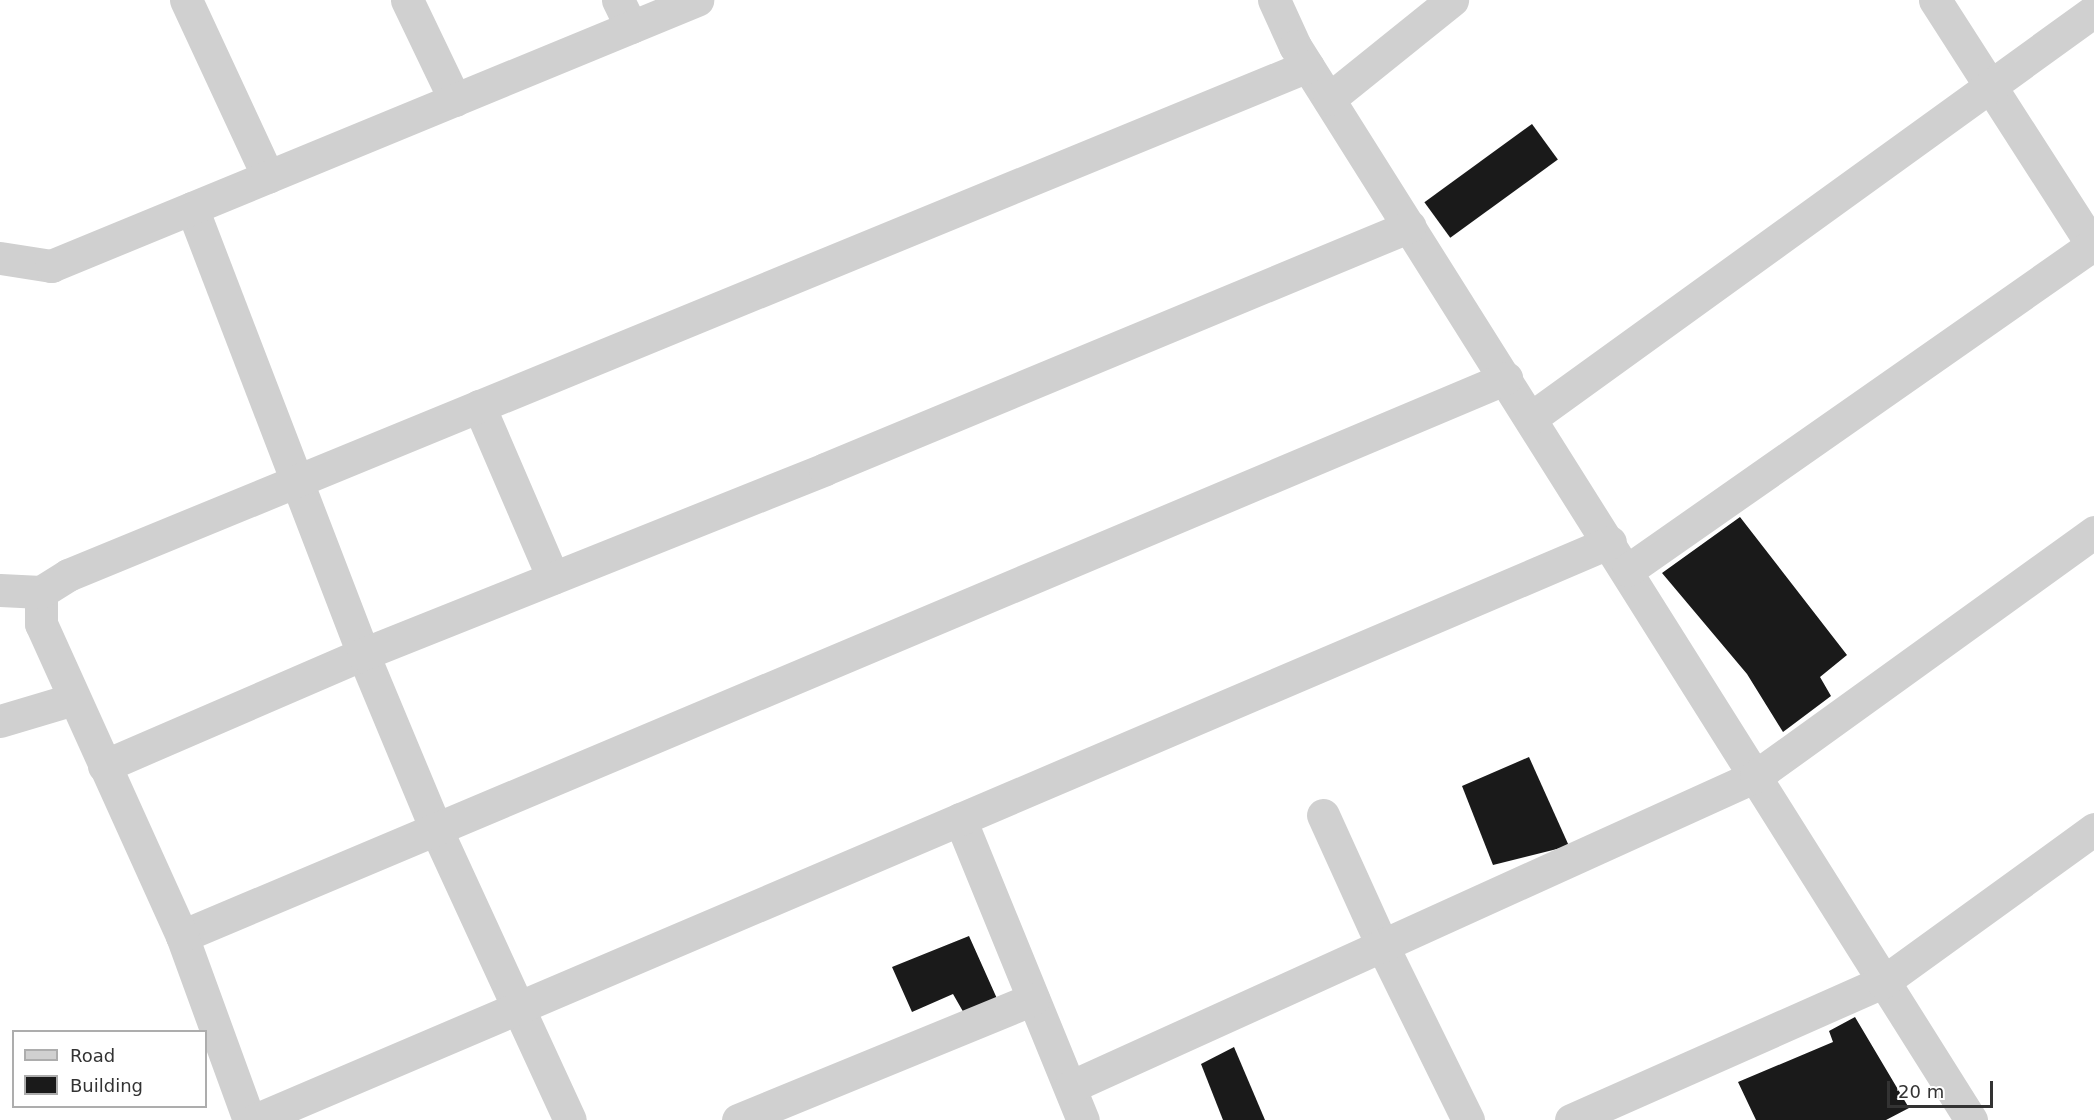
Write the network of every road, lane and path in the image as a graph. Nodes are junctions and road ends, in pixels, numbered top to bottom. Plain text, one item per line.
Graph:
1 (186, 0) edge
2 (407, 0) edge
3 (698, 0) edge
4 (1274, 0) edge
5 (1452, 0) edge
6 (1935, 0) edge
7 (2094, 11) edge
8 (624, 14) edge
9 (1308, 66) junction
10 (1991, 87) junction
11 (1329, 99) junction
12 (455, 100) junction
13 (268, 177) junction
14 (192, 208) junction
15 (1410, 226) junction
16 (2094, 246) edge
17 (0, 258) edge
18 (1506, 378) junction
19 (479, 406) junction
20 (1531, 418) junction
21 (296, 482) junction
22 (2094, 532) edge
23 (1610, 542) junction
24 (1628, 570) junction
25 (553, 578) junction
26 (0, 591) edge
27 (41, 592) junction
28 (363, 654) junction
29 (74, 699) junction
30 (0, 721) edge
31 (104, 766) junction
32 (1756, 776) junction
33 (1323, 815) dead end
34 (960, 819) junction
35 (436, 829) junction
36 (2094, 830) edge
37 (182, 936) junction
38 (1382, 945) junction
39 (1883, 982) junction
40 (1034, 999) junction
41 (520, 1007) junction
42 (1070, 1087) junction
43 (249, 1120) edge
44 (255, 1120) edge
45 (570, 1120) edge
46 (738, 1120) edge
47 (1083, 1120) edge
48 (1468, 1120) edge
49 (1571, 1120) edge
50 (1971, 1120) edge

1 - 13 street
2 - 12 street
3 - 8 street
4 - 9 street
5 - 11 street
6 - 10 street
7 - 10 street
8 - 12 street
9 - 11 street
9 - 19 street
10 - 16 street
10 - 20 street
11 - 15 street
12 - 13 street
13 - 14 street
14 - 17 street
14 - 21 street
15 - 18 street
15 - 25 street
16 - 24 street
18 - 20 street
18 - 35 street
19 - 21 street
19 - 25 street
20 - 23 street
21 - 27 street
21 - 28 street
22 - 32 street
23 - 24 street
23 - 34 street
24 - 32 street
25 - 28 street
26 - 27 street
27 - 29 street
28 - 31 street
28 - 35 street
29 - 30 street
29 - 31 street
31 - 37 street
32 - 38 street
32 - 39 street
33 - 38 street
34 - 40 street
34 - 41 street
35 - 37 street
35 - 41 street
36 - 39 street
37 - 43 street
38 - 42 street
38 - 48 street
39 - 49 street
39 - 50 street
40 - 42 street
40 - 46 street
41 - 44 street
41 - 45 street
42 - 47 street

